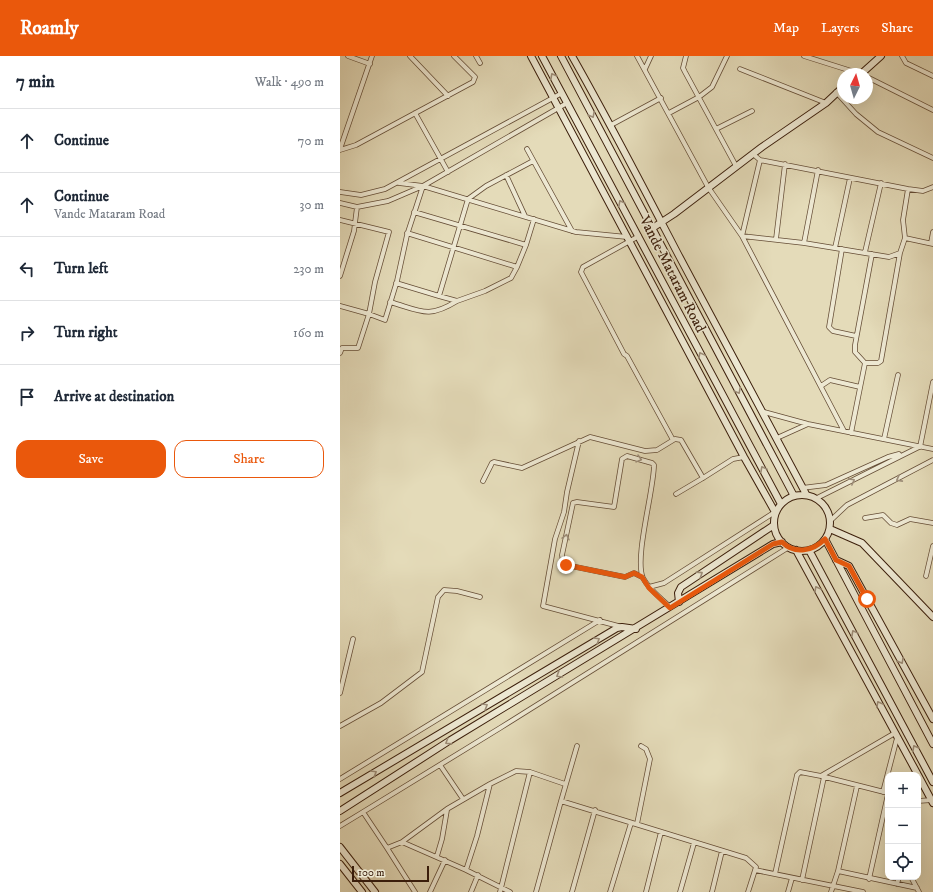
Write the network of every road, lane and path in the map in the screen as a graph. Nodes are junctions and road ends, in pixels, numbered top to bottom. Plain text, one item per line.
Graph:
1 (348, 56) edge
2 (372, 56) edge
3 (410, 56) edge
4 (454, 56) edge
5 (476, 56) edge
6 (531, 56) edge
7 (542, 56) edge
8 (560, 56) edge
9 (572, 56) edge
10 (637, 56) edge
11 (650, 56) edge
12 (686, 56) edge
13 (727, 56) edge
14 (804, 56) edge
15 (881, 56) edge
16 (902, 56) edge
17 (480, 63) dead end
18 (370, 64) junction
19 (842, 68) edge
20 (868, 68) edge
21 (645, 69) junction
22 (740, 69) dead end
23 (933, 76) edge
24 (873, 80) edge
25 (836, 92) joint
26 (562, 93) junction
27 (448, 96) junction
28 (554, 97) junction
29 (699, 97) junction
30 (660, 98) junction
31 (568, 102) junction
32 (826, 103) junction
33 (560, 108) junction
34 (933, 110) edge
35 (752, 111) dead end
36 (415, 113) junction
37 (668, 113) junction
38 (611, 125) junction
39 (716, 129) junction
40 (340, 149) edge
41 (527, 149) dead end
42 (753, 154) junction
43 (933, 158) edge
44 (441, 160) junction
45 (760, 160) junction
46 (533, 161) junction
47 (785, 164) junction
48 (736, 166) junction
49 (818, 170) junction
50 (448, 172) junction
51 (506, 175) junction
52 (850, 178) junction
53 (398, 182) junction
54 (881, 183) junction
55 (423, 186) junction
56 (708, 187) junction
57 (933, 187) edge
58 (908, 189) junction
59 (340, 192) edge
60 (468, 199) junction
61 (340, 203) edge
62 (357, 207) junction
63 (414, 212) junction
64 (525, 216) junction
65 (534, 219) junction
66 (340, 220) edge
67 (662, 223) junction
68 (355, 224) junction
69 (461, 226) junction
70 (651, 229) junction
71 (572, 230) junction
72 (933, 232) edge
73 (407, 233) junction
74 (639, 236) junction
75 (742, 236) junction
76 (905, 238) junction
77 (629, 239) junction
78 (776, 239) junction
79 (804, 243) junction
80 (932, 244) edge
81 (526, 245) junction
82 (454, 248) junction
83 (835, 248) junction
84 (842, 249) junction
85 (865, 252) junction
86 (900, 252) junction
87 (872, 254) junction
88 (517, 267) junction
89 (340, 276) edge
90 (396, 283) junction
91 (439, 296) junction
92 (457, 301) junction
93 (390, 302) junction
94 (340, 306) edge
95 (368, 314) junction
96 (856, 336) junction
97 (341, 347) edge
98 (340, 353) edge
99 (865, 363) junction
100 (898, 375) dead end
101 (933, 382) edge
102 (821, 386) junction
103 (860, 387) junction
104 (764, 412) junction
105 (808, 424) junction
106 (844, 431) junction
107 (851, 432) junction
108 (777, 438) junction
109 (673, 440) junction
110 (884, 440) junction
111 (579, 441) junction
112 (920, 447) junction
113 (933, 449) edge
114 (906, 452) junction
115 (744, 457) junction
116 (933, 460) edge
117 (703, 478) junction
118 (483, 481) dead end
119 (802, 488) junction
120 (676, 494) dead end
121 (806, 494) junction
122 (794, 496) junction
123 (817, 498) junction
124 (781, 504) junction
125 (775, 512) junction
126 (865, 518) dead end
127 (830, 521) junction
128 (933, 523) edge
129 (774, 525) junction
130 (830, 529) junction
131 (825, 539) junction
132 (782, 542) junction
133 (933, 546) edge
134 (789, 547) junction
135 (796, 550) junction
136 (809, 550) junction
137 (836, 560) junction
138 (926, 576) dead end
139 (642, 577) junction
140 (649, 588) junction
141 (480, 597) dead end
142 (679, 602) junction
143 (670, 608) junction
144 (933, 616) edge
145 (600, 620) junction
146 (622, 626) junction
147 (636, 629) junction
148 (629, 633) junction
149 (353, 639) dead end
150 (340, 693) edge
151 (932, 715) edge
152 (340, 726) edge
153 (896, 735) junction
154 (933, 744) edge
155 (577, 746) dead end
156 (642, 746) dead end
157 (440, 765) junction
158 (530, 772) junction
159 (890, 772) edge
160 (916, 772) edge
161 (823, 776) junction
162 (340, 779) edge
163 (921, 781) edge
164 (933, 782) edge
165 (490, 784) junction
166 (565, 784) junction
167 (857, 786) junction
168 (340, 793) edge
169 (885, 793) edge
170 (885, 798) edge
171 (463, 799) junction
172 (561, 801) junction
173 (921, 801) edge
174 (932, 802) edge
175 (447, 809) junction
176 (595, 810) junction
177 (340, 812) edge
178 (363, 812) junction
179 (631, 823) junction
180 (637, 824) junction
181 (340, 826) edge
182 (661, 832) junction
183 (402, 842) junction
184 (694, 843) junction
185 (340, 848) edge
186 (387, 848) junction
187 (722, 852) junction
188 (436, 856) junction
189 (445, 860) junction
190 (340, 864) edge
191 (466, 870) junction
192 (755, 870) junction
193 (838, 871) junction
194 (775, 874) junction
195 (478, 876) junction
196 (792, 878) junction
197 (869, 879) junction
198 (802, 880) junction
199 (898, 880) edge
200 (913, 880) edge
201 (897, 884) junction
202 (833, 885) junction
203 (501, 890) edge
204 (918, 890) edge
205 (362, 892) edge
206 (375, 892) edge
207 (415, 892) edge
208 (430, 892) edge
209 (471, 892) edge
210 (510, 892) edge
211 (536, 892) edge
212 (572, 892) edge
213 (610, 892) edge
214 (646, 892) edge
215 (680, 892) edge
216 (712, 892) edge
217 (748, 892) edge
218 (788, 892) edge
219 (831, 892) edge
220 (863, 892) edge

1 - 18 street
2 - 18 street
3 - 27 street
4 - 27 street
5 - 17 street
6 - 28 street
26 -> 7 street, Vande Mataram Road
8 -> 70 street, Vande Mataram Road
9 - 38 street
10 - 21 street
11 - 21 street
12 - 29 street
13 - 29 street
14 - 19 street
15 - 20 street
16 - 23 street
18 - 40 street
21 - 30 street
22 - 32 street
24 - 34 street
25 - 32 street
25 - 43 street
26 - 28 street
26 - 31 street, Vande Mataram Road
27 - 36 street
28 - 33 street
28 - 44 street
29 - 37 street
29 - 39 street
30 - 37 street
30 - 38 street
31 - 33 street
74 -> 31 street, Vande Mataram Road
32 - 42 street
33 - 50 street
33 - 77 street
35 - 39 street
36 - 40 street
36 - 44 street
37 - 56 street
38 - 67 street
39 - 48 street
41 - 46 street
42 - 45 street
42 - 48 street
44 - 50 street
44 - 53 street
45 - 47 street
45 - 75 street
46 - 51 street
46 - 71 street
47 - 49 street
47 - 78 street
48 - 56 street
49 - 52 street
49 - 79 street
50 - 55 street
51 - 60 street
51 - 64 street
52 - 54 street
52 - 83 street
53 - 55 street
53 - 59 street
54 - 58 street
54 - 85 street
55 - 60 street
55 - 62 street
55 - 63 street
56 - 67 street
56 - 75 street
57 - 58 street
58 - 76 street
60 - 64 street
60 - 69 street
61 - 62 street
62 - 68 street
63 - 69 street
63 - 73 street
64 - 65 street
65 - 71 street
65 - 81 street
66 - 68 street
67 - 70 street
67 - 104 street
68 - 89 street
68 - 95 street
69 - 81 street
69 - 82 street
70 -> 122 street, Vande Mataram Road
71 - 77 street
72 - 80 street
73 - 82 street
73 - 90 street
74 - 77 street
124 -> 74 street, Vande Mataram Road
75 - 78 street
75 - 102 street
76 - 80 street
76 - 86 street
77 - 109 street
77 - 115 street
78 - 79 street
79 - 83 street
81 - 88 street
82 - 88 street
82 - 91 street
83 - 84 street
84 - 85 street
84 - 96 street
85 - 87 street
86 - 87 street
86 - 99 street
87 - 96 street
88 - 92 street
90 - 91 street
90 - 93 street
91 - 92 street
92 - 93 street
93 - 95 street
94 - 95 street
95 - 97 street
96 - 99 street
97 - 98 street
99 - 103 street
100 - 110 street
101 - 112 street
102 - 103 street
102 - 106 street
103 - 107 street
104 - 105 street
104 - 108 street
105 - 106 street
105 - 108 street
106 - 107 street
107 - 110 street
108 - 119 street
109 - 111 street
109 - 117 street
110 - 112 street
111 - 118 street
111 - 145 street
112 - 113 street
112 - 114 street
114 - 119 street
123 -> 114 street
115 - 117 street
115 - 125 street
116 -> 127 street
117 - 120 street
119 - 121 street
121 - 122 street
121 - 123 street
122 - 124 street
123 - 127 street
124 - 125 street
125 - 129 street
125 - 140 street
126 - 128 street
127 - 130 street
129 - 132 street
142 -> 129 street
130 - 131 street
130 - 144 street
131 - 136 street
131 - 137 street
132 - 134 street
132 - 142 street
133 - 138 street
134 - 135 street
134 - 157 street
135 - 136 street
153 -> 135 street
164 -> 136 street
137 -> 151 street
137 - 154 street
139 -> 139 street
139 - 140 street
140 - 143 street
141 - 152 street
142 - 143 street
143 - 147 street
145 - 146 street
145 - 162 street
146 - 147 street
146 - 148 street
168 -> 146 street
147 - 148 street
148 -> 177 street
149 - 150 street
153 - 159 street
153 - 160 street
153 - 161 street
155 - 166 street
156 - 180 street
157 - 171 street
157 - 178 street
158 - 165 street
158 - 166 street
158 - 203 street
161 - 167 street
161 - 194 street
161 - 198 street
163 - 174 street
165 - 171 street
165 - 191 street
166 - 172 street
167 - 169 street
167 - 193 street
170 - 197 street
171 - 175 street
172 - 176 street
172 - 211 street
173 - 174 street
175 - 183 street
175 - 188 street
176 - 179 street
176 - 212 street
178 - 181 street
178 - 186 street
179 - 180 street
179 - 213 street
180 - 182 street
182 - 184 street
182 - 214 street
183 - 186 street
183 - 188 street
184 - 187 street
184 - 215 street
185 - 206 street
186 - 207 street
187 - 192 street
187 - 216 street
188 - 189 street
189 - 191 street
189 - 208 street
190 - 205 street
191 - 195 street
192 - 194 street
192 - 217 street
193 - 197 street
193 - 202 street
194 - 196 street
195 - 203 street
195 - 209 street
196 - 198 street
196 - 218 street
197 - 201 street
198 - 202 street
199 - 201 street
200 - 204 street
201 - 204 street
202 - 219 street
202 - 220 street
203 - 210 street

